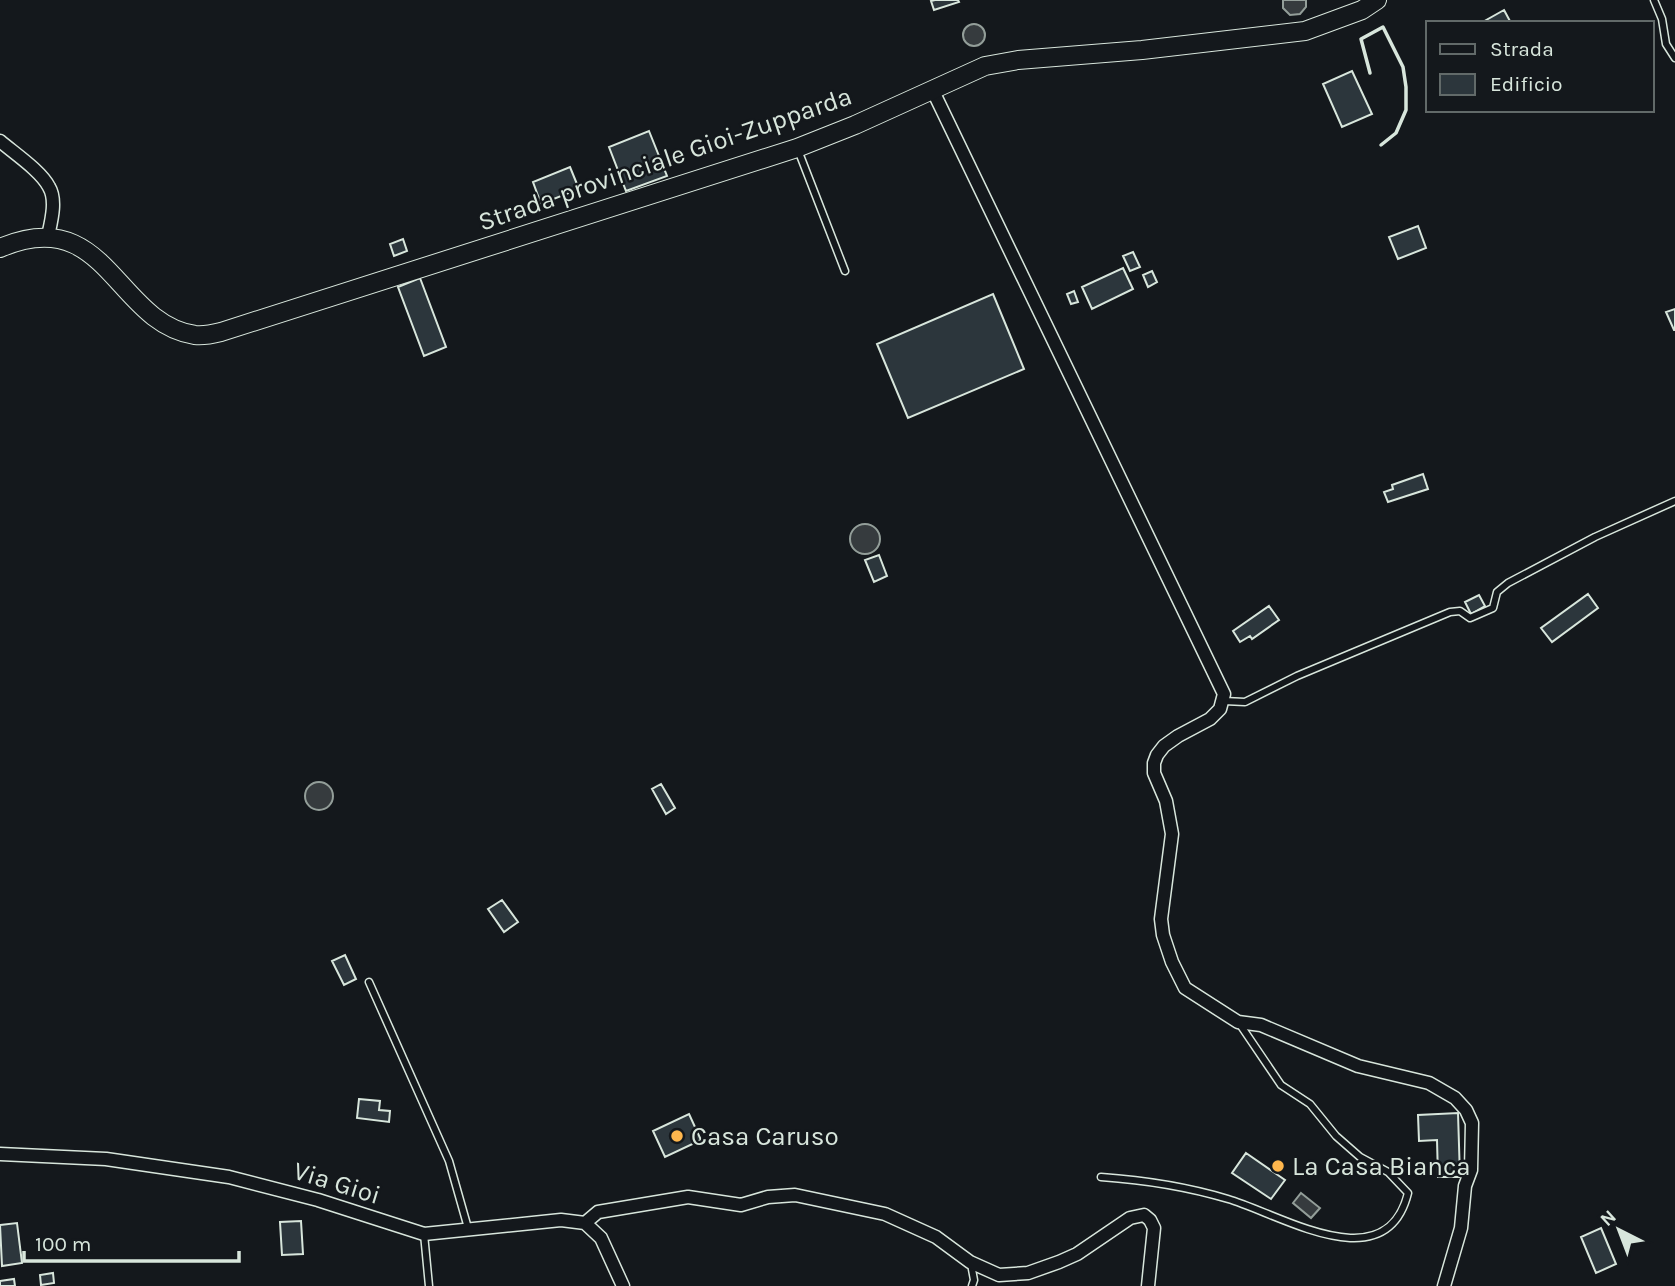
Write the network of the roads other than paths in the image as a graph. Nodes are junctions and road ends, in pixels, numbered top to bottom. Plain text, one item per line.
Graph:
1 (1377, 0) edge
2 (1654, 0) edge
3 (1675, 58) edge
4 (932, 89) junction
5 (0, 141) edge
6 (797, 148) junction
7 (48, 236) junction
8 (0, 248) edge
9 (845, 271) dead end
10 (1675, 501) edge
11 (1224, 701) junction
12 (369, 982) dead end
13 (1238, 1022) junction
14 (0, 1154) edge
15 (1101, 1177) dead end
16 (585, 1223) junction
17 (468, 1228) junction
18 (424, 1234) junction
19 (970, 1262) junction
20 (429, 1286) edge
21 (623, 1286) edge
22 (972, 1286) edge
23 (1148, 1286) edge
24 (1444, 1286) edge

1 - 4 street, Strada provinciale Gioi-Zupparda
2 - 3 lane
4 - 6 street, Strada provinciale Gioi-Zupparda
4 - 11 street
5 - 7 street
6 - 7 street, Strada provinciale Gioi-Zupparda
6 - 9 lane
7 - 8 street
10 - 11 lane
11 - 13 street
12 - 17 lane
13 - 15 lane
13 - 24 street
14 - 18 street, Via Gioi
16 - 17 street, Via Gioi
16 - 19 street
16 - 21 street
17 - 18 street, Via Gioi
18 - 20 lane
19 - 22 lane
19 - 23 street

